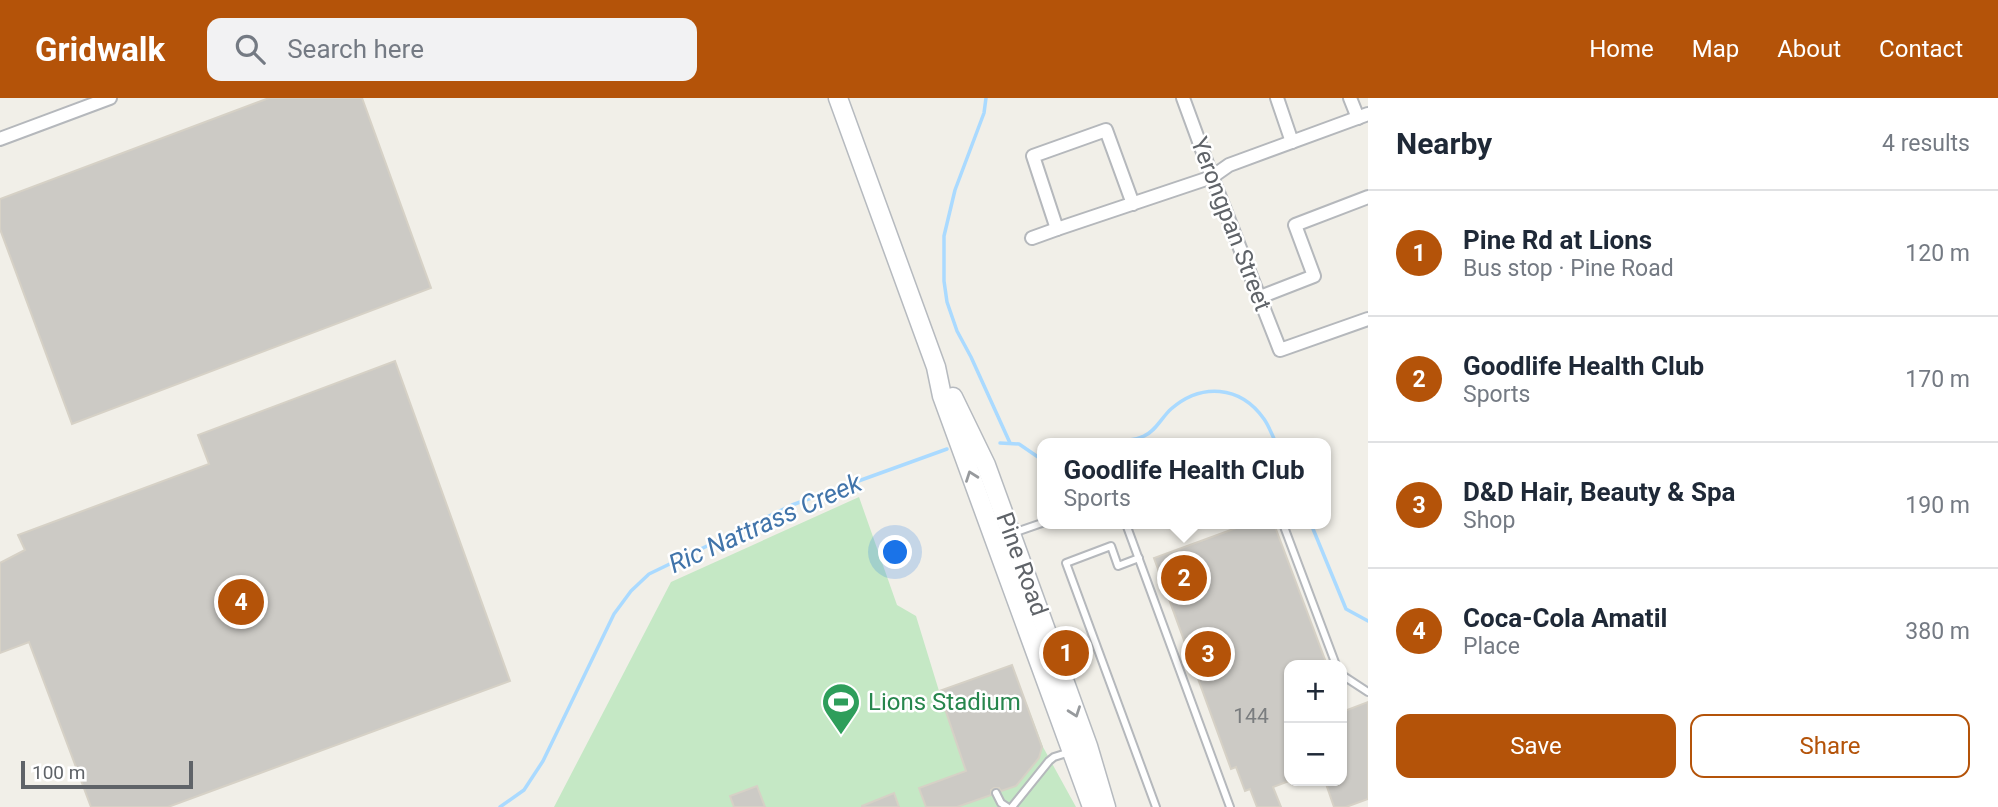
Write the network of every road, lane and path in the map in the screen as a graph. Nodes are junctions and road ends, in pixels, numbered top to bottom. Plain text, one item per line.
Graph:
1 (110, 98) edge
2 (838, 98) edge
3 (1183, 98) edge
4 (1277, 98) edge
5 (1350, 98) edge
6 (1363, 116) edge
7 (0, 139) edge
8 (1292, 142) junction
9 (1212, 177) junction
10 (1368, 197) edge
11 (1133, 204) junction
12 (1058, 229) junction
13 (1032, 238) dead end
14 (1260, 297) junction
15 (1368, 319) edge
16 (1037, 525) edge
17 (1128, 529) edge
18 (1285, 529) edge
19 (1003, 537) junction
20 (1139, 558) junction
21 (1334, 660) edge
22 (1347, 678) edge
23 (1368, 692) edge
24 (1080, 749) junction
25 (996, 793) dead end
26 (1007, 807) edge
27 (1012, 807) edge
28 (1092, 807) edge
29 (1106, 807) edge
30 (1156, 807) edge
31 (1230, 807) edge

1 - 7 street
2 - 19 street, Pine Road
3 - 9 street, Yerongpan Street
4 - 8 street
5 - 6 street
6 - 8 street
8 - 9 street
9 - 11 street
9 - 14 street, Yerongpan Street
10 - 14 street
11 - 12 street
11 - 12 street
12 - 13 street
14 - 15 street, Yerongpan Street
16 - 19 lane
17 - 20 lane
18 - 21 lane
19 - 24 street, Pine Road
20 - 30 lane
20 - 31 lane
22 - 23 lane
24 - 27 lane
24 - 28 street, Pine Road
24 - 29 street, Pine Road
25 - 26 lane

